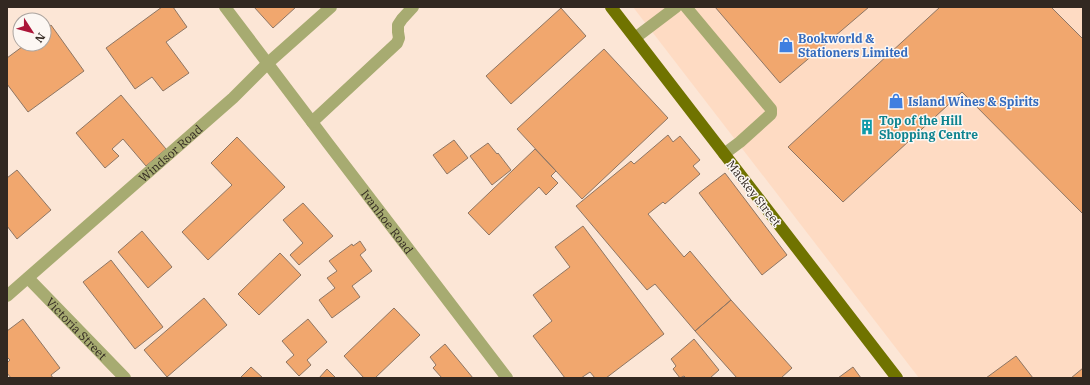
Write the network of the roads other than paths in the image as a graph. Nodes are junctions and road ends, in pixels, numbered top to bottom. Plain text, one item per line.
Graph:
1 (225, 7) edge
2 (331, 7) edge
3 (413, 7) edge
4 (611, 7) edge
5 (676, 7) edge
6 (686, 7) edge
7 (635, 38) junction
8 (268, 63) junction
9 (312, 122) junction
10 (724, 154) junction
11 (28, 278) junction
12 (7, 296) edge
13 (125, 378) edge
14 (507, 378) edge
15 (897, 378) edge

1 - 8 street, Ivanhoe Road
2 - 8 street, Windsor Road
3 - 9 street
4 - 7 main road, Mackey Street
5 - 7 street
6 - 10 street
7 - 10 main road, Mackey Street
8 - 9 street, Ivanhoe Road
8 - 11 street, Windsor Road
9 - 14 street, Ivanhoe Road
10 - 15 main road, Mackey Street
11 - 12 street, Windsor Road
11 - 13 street, Victoria Street

